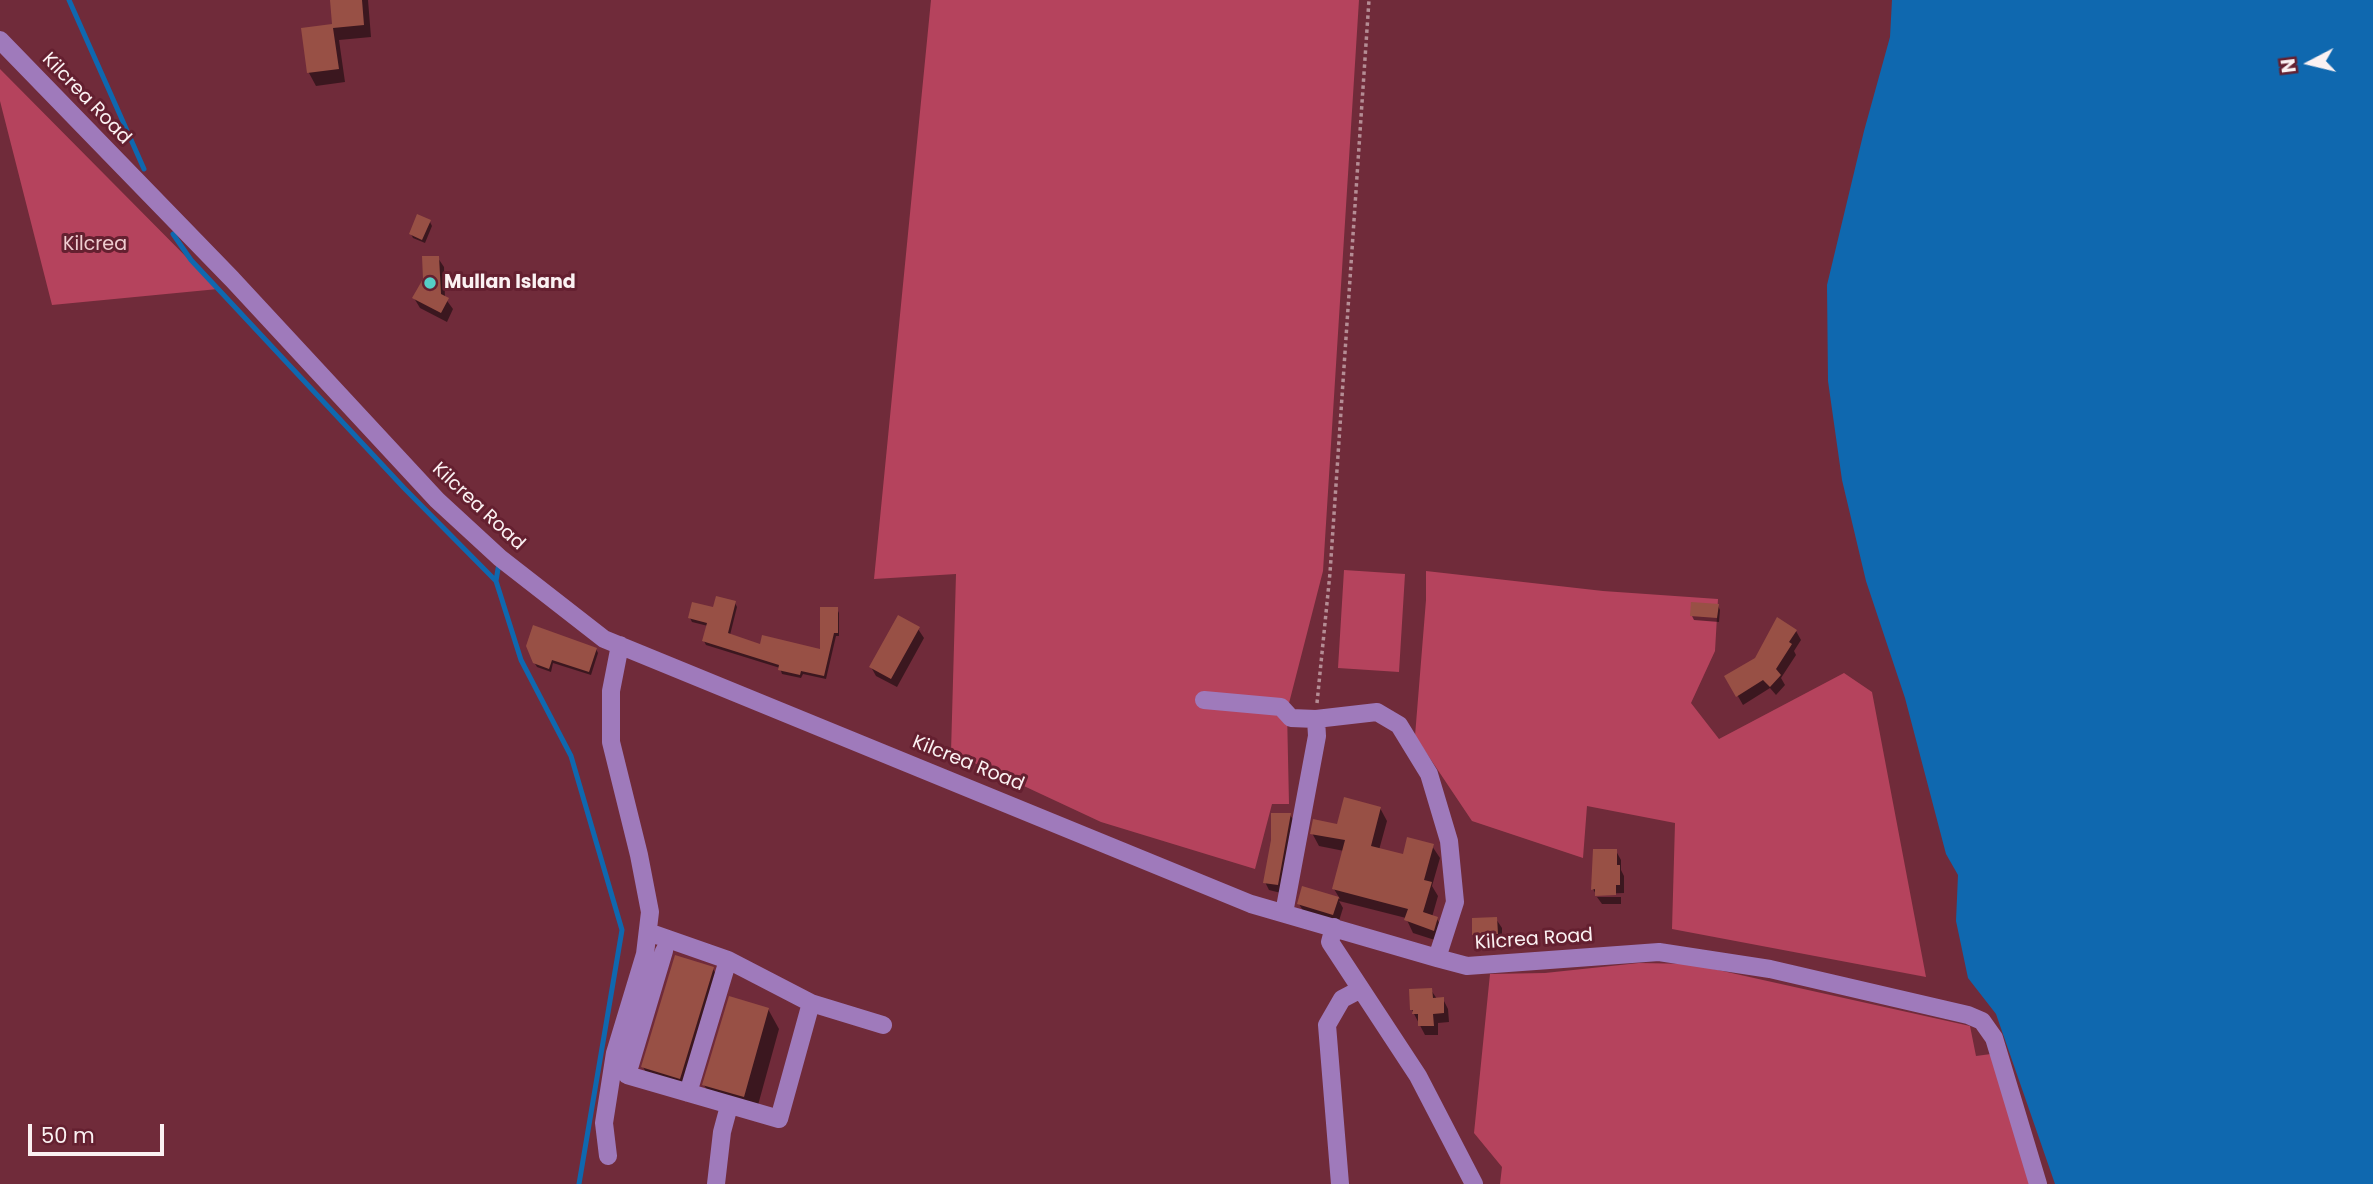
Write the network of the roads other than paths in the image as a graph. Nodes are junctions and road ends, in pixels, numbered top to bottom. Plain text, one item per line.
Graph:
1 (0, 40) edge
2 (620, 645) junction
3 (1204, 700) dead end
4 (1316, 719) junction
5 (1284, 914) junction
6 (1334, 928) junction
7 (648, 932) junction
8 (664, 951) dead end
9 (1437, 958) junction
10 (728, 960) junction
11 (1361, 989) junction
12 (811, 1003) junction
13 (883, 1025) dead end
14 (688, 1093) junction
15 (729, 1106) junction
16 (608, 1156) dead end
17 (716, 1184) edge
18 (1339, 1184) edge
19 (1474, 1184) edge
20 (2038, 1184) edge

1 - 2 street, Kilcrea Road
2 - 5 street, Kilcrea Road
2 - 7 street
3 - 4 street
4 - 5 street
4 - 9 street
5 - 6 street, Kilcrea Road
6 - 9 street, Kilcrea Road
6 - 11 street
7 - 10 street
7 - 16 street
8 - 14 street
9 - 20 street, Kilcrea Road
10 - 12 street
10 - 14 street
11 - 18 street
11 - 19 street
12 - 13 street
12 - 15 street
14 - 15 street
15 - 17 street

